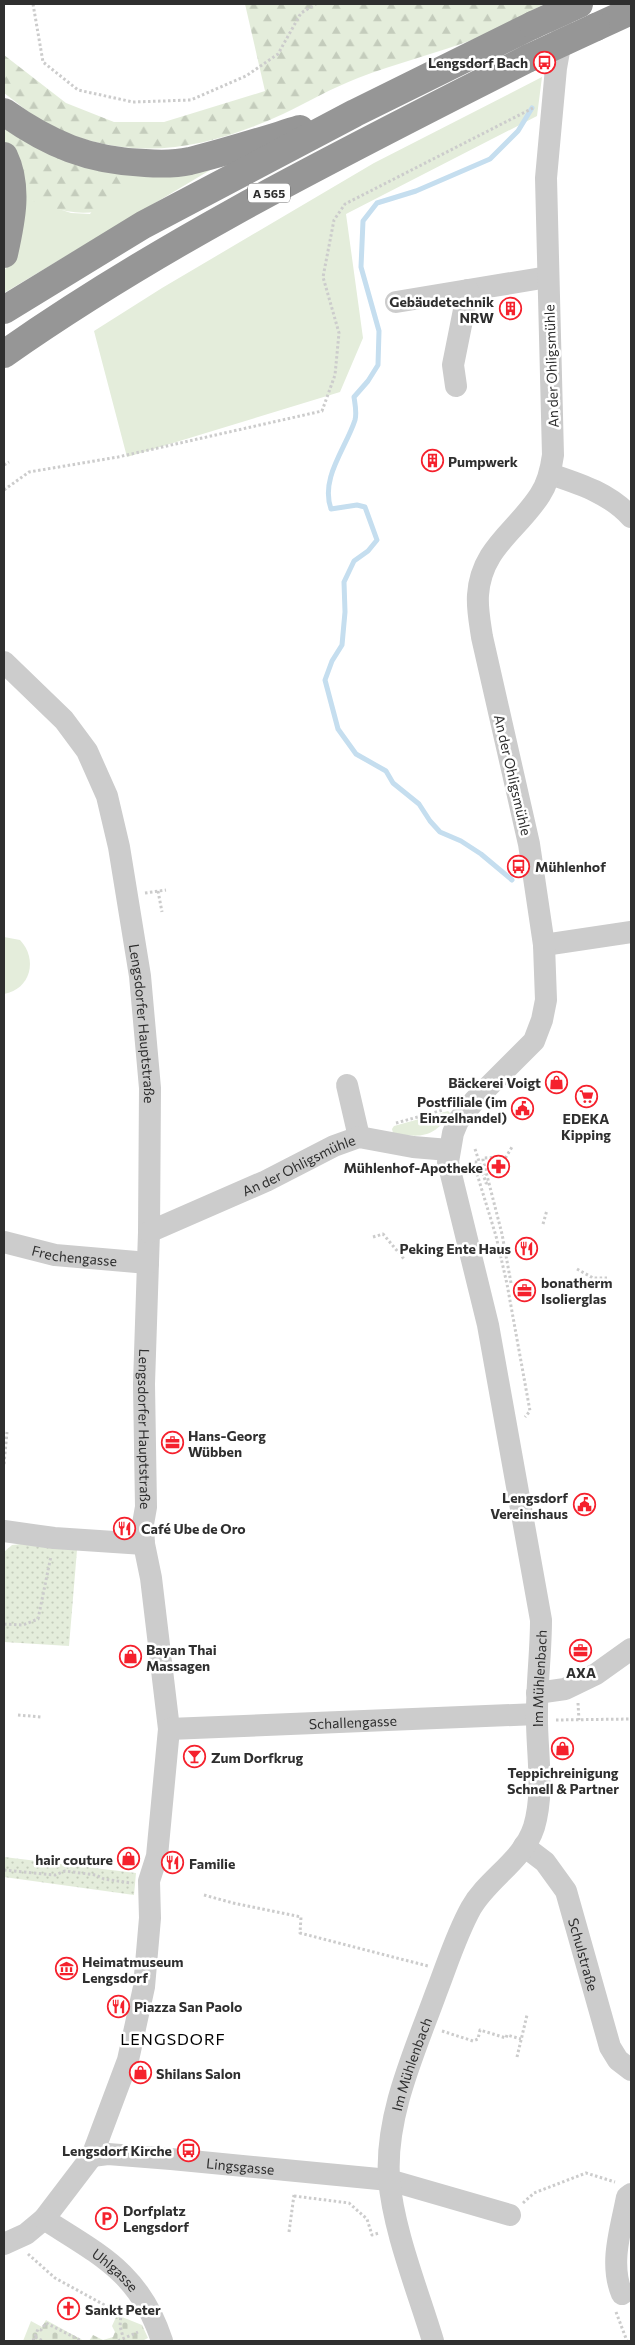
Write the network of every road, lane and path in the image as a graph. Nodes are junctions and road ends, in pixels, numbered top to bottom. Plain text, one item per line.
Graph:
1 (33, 4) edge
2 (316, 4) edge
3 (568, 4) edge
4 (579, 4) edge
5 (631, 11) edge
6 (553, 100) junction
7 (4, 112) edge
8 (355, 114) junction
9 (4, 156) edge
10 (4, 254) edge
11 (548, 277) junction
12 (468, 290) junction
13 (396, 302) dead end
14 (4, 310) edge
15 (4, 354) edge
16 (456, 386) dead end
17 (9, 462) dead end
18 (4, 465) edge
19 (550, 474) junction
20 (4, 490) edge
21 (631, 516) edge
22 (4, 662) edge
23 (166, 890) dead end
24 (158, 891) junction
25 (152, 892) dead end
26 (162, 912) dead end
27 (631, 932) edge
28 (544, 945) junction
29 (347, 1085) dead end
30 (475, 1100) junction
31 (394, 1124) dead end
32 (359, 1137) junction
33 (512, 1147) dead end
34 (475, 1149) dead end
35 (449, 1150) junction
36 (479, 1162) junction
37 (476, 1171) dead end
38 (484, 1172) junction
39 (490, 1190) junction
40 (483, 1193) junction
41 (495, 1207) junction
42 (488, 1209) junction
43 (547, 1210) dead end
44 (543, 1224) dead end
45 (149, 1232) junction
46 (503, 1234) junction
47 (496, 1236) junction
48 (372, 1237) dead end
49 (4, 1242) edge
50 (404, 1260) dead end
51 (148, 1263) junction
52 (577, 1269) dead end
53 (607, 1278) dead end
54 (511, 1283) dead end
55 (519, 1424) dead end
56 (7, 1432) dead end
57 (4, 1464) edge
58 (4, 1531) edge
59 (54, 1538) junction
60 (144, 1544) junction
61 (4, 1624) edge
62 (631, 1649) edge
63 (537, 1703) junction
64 (18, 1715) dead end
65 (41, 1717) dead end
66 (631, 1718) edge
67 (169, 1729) junction
68 (524, 1846) junction
69 (4, 1870) edge
70 (149, 1886) junction
71 (204, 1895) dead end
72 (445, 1970) junction
73 (527, 2015) dead end
74 (424, 2025) junction
75 (521, 2039) junction
76 (517, 2057) dead end
77 (631, 2070) edge
78 (92, 2156) junction
79 (297, 2170) junction
80 (389, 2180) junction
81 (294, 2196) junction
82 (627, 2202) edge
83 (510, 2215) joint
84 (44, 2219) junction
85 (398, 2227) junction
86 (289, 2232) dead end
87 (4, 2244) edge
88 (34, 2259) dead end
89 (622, 2294) joint
90 (35, 2337) junction
91 (123, 2337) dead end
92 (33, 2341) edge
93 (43, 2341) edge
94 (82, 2341) edge
95 (162, 2341) edge
96 (433, 2341) edge
97 (627, 2341) edge

1 - 2 path
3 - 6 street, An der Ohligsmühle
4 - 8 highway, A 565, bridge
5 - 15 highway, A 565, bridge
6 - 11 street, An der Ohligsmühle
6 - 20 path
7 - 8 highway
8 - 14 highway, A 565
9 - 10 highway
11 - 12 street
11 - 19 street, An der Ohligsmühle
12 - 13 street
12 - 16 street
17 - 18 path
19 - 21 street
19 - 28 street, An der Ohligsmühle
22 - 45 street, Lengsdorfer Hauptstraße
23 - 24 path
24 - 25 path
24 - 26 path
27 - 28 street
28 - 30 street, An der Ohligsmühle
29 - 32 street
30 - 31 path
30 - 35 street, An der Ohligsmühle
32 - 35 street, An der Ohligsmühle
32 - 45 street, An der Ohligsmühle
33 - 38 path
34 - 36 path
35 - 63 street, Im Mühlenbach
36 - 37 path
36 - 38 path
38 - 39 path
38 - 40 path
39 - 40 path
39 - 41 path
40 - 42 path
41 - 42 path
41 - 46 path
42 - 47 path
43 - 44 path
45 - 51 street, Lengsdorfer Hauptstraße
46 - 47 path
46 - 54 path
47 - 55 path
48 - 50 path
49 - 51 street, Frechengasse
51 - 60 street, Lengsdorfer Hauptstraße
52 - 53 path
56 - 57 path
58 - 59 street
59 - 60 street
59 - 61 path
60 - 67 street, Lengsdorfer Hauptstraße
62 - 63 street, Schallengasse
63 - 66 path
63 - 67 street, Schallengasse
63 - 68 street, Im Mühlenbach
64 - 65 path
67 - 70 street, Lengsdorfer Hauptstraße
68 - 72 street, Im Mühlenbach
68 - 77 street, Schulstraße
69 - 70 path
70 - 78 street, Lengsdorfer Hauptstraße
71 - 72 path
72 - 74 street, Im Mühlenbach
73 - 75 path
74 - 75 path
74 - 80 street, Im Mühlenbach
75 - 76 path
78 - 79 street, Lingsgasse
78 - 84 street, Lengsdorfer Hauptstraße
79 - 80 street, Lingsgasse
79 - 81 path
80 - 83 street
80 - 85 street, Im Mühlenbach
81 - 85 path
81 - 86 path
82 - 83 path
82 - 89 street
84 - 87 street, Lengsdorfer Hauptstraße
84 - 95 street, Uhlgasse
85 - 96 street, Im Mühlenbach
88 - 91 path
89 - 97 path
90 - 92 path
90 - 93 path
90 - 94 path

